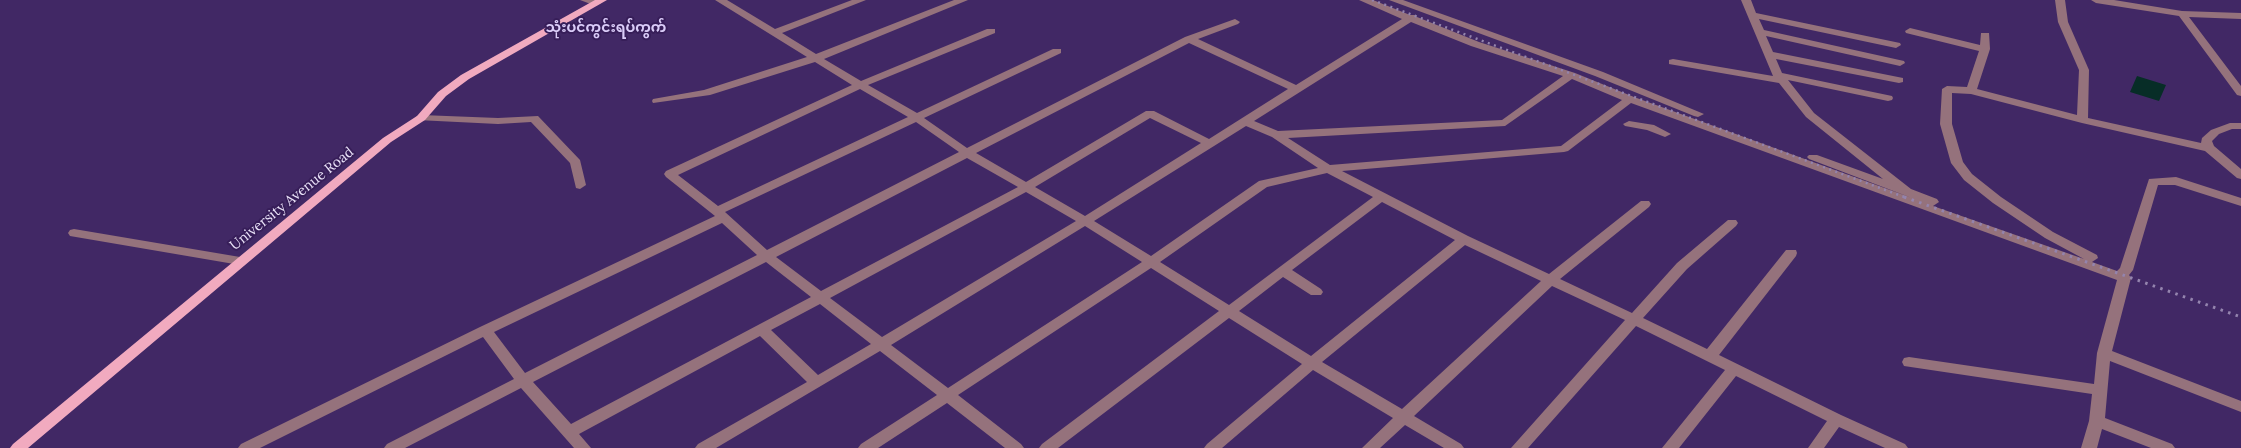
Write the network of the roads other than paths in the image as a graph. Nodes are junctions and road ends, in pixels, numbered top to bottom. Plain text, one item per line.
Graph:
1 (720, 0) edge
2 (861, 0) edge
3 (963, 0) edge
4 (1364, 0) edge
5 (1394, 0) edge
6 (1746, 0) edge
7 (2060, 0) edge
8 (2096, 0) edge
9 (594, 1) edge
10 (1405, 2) edge
11 (2182, 14) junction
12 (1753, 15) junction
13 (2241, 16) edge
14 (1412, 17) junction
15 (1235, 22) dead end
16 (990, 31) dead end
17 (1910, 31) dead end
18 (1761, 32) junction
19 (773, 33) junction
20 (1984, 35) dead end
21 (1189, 39) junction
22 (1896, 46) dead end
23 (1985, 49) junction
24 (1056, 51) dead end
25 (1769, 54) junction
26 (816, 58) junction
27 (1673, 62) dead end
28 (1900, 63) dead end
29 (1571, 75) junction
30 (1780, 78) junction
31 (1899, 80) dead end
32 (860, 85) junction
33 (1296, 90) junction
34 (1971, 91) junction
35 (2241, 93) edge
36 (1888, 98) dead end
37 (1630, 99) junction
38 (657, 101) dead end
39 (1671, 113) junction
40 (916, 117) junction
41 (422, 118) junction
42 (2082, 120) junction
43 (1245, 121) junction
44 (1629, 124) dead end
45 (2241, 126) edge
46 (1648, 130) junction
47 (1665, 134) dead end
48 (1276, 135) junction
49 (1211, 144) junction
50 (2209, 148) junction
51 (967, 153) junction
52 (1328, 169) junction
53 (2241, 175) edge
54 (580, 185) dead end
55 (1027, 187) junction
56 (1907, 192) junction
57 (1382, 196) junction
58 (2241, 202) edge
59 (1645, 204) dead end
60 (721, 214) junction
61 (1085, 221) junction
62 (1732, 223) dead end
63 (74, 233) dead end
64 (1464, 239) junction
65 (1791, 253) dead end
66 (765, 255) junction
67 (2092, 258) junction
68 (240, 261) junction
69 (1151, 262) junction
70 (1282, 270) junction
71 (2124, 274) junction
72 (1550, 280) junction
73 (1316, 292) dead end
74 (820, 296) junction
75 (1229, 311) junction
76 (1634, 320) junction
77 (761, 328) junction
78 (485, 330) junction
79 (882, 344) junction
80 (2104, 352) junction
81 (1708, 357) junction
82 (1909, 362) dead end
83 (1312, 363) junction
84 (1734, 369) junction
85 (522, 380) junction
86 (817, 383) junction
87 (2100, 390) junction
88 (946, 396) junction
89 (2241, 407) edge
90 (1404, 417) junction
91 (1836, 419) junction
92 (2098, 421) junction
93 (569, 432) junction
94 (18, 448) edge
95 (246, 448) edge
96 (392, 448) edge
97 (582, 448) edge
98 (703, 448) edge
99 (866, 448) edge
100 (1016, 448) edge
101 (1047, 448) edge
102 (1212, 448) edge
103 (1370, 448) edge
104 (1456, 448) edge
105 (1519, 448) edge
106 (1670, 448) edge
107 (1816, 448) edge
108 (1900, 448) edge
109 (2089, 448) edge
110 (2167, 448) edge

1 - 19 street
2 - 19 street
3 - 26 street
4 - 14 street
5 - 10 street
6 - 12 street
7 - 42 street
8 - 11 street
9 - 41 main road, University Avenue Road
10 - 56 street
11 - 13 street
11 - 35 street
12 - 18 street
12 - 22 street
14 - 29 street
14 - 33 street
15 - 21 street
16 - 32 street
17 - 23 street
18 - 25 street
18 - 28 street
19 - 26 street
20 - 23 street
21 - 33 street
21 - 51 street
23 - 34 street
24 - 40 street
25 - 30 street
25 - 31 street
26 - 32 street
26 - 38 street
27 - 30 street
29 - 37 street
29 - 48 street
30 - 36 street
30 - 56 street
32 - 40 street
32 - 60 street
33 - 43 street
34 - 42 street
34 - 67 street
37 - 39 street
37 - 52 street
39 - 46 street
39 - 71 street
40 - 51 street
40 - 60 street
41 - 54 street
41 - 68 main road, University Avenue Road
42 - 50 street
43 - 48 street
43 - 49 street
44 - 46 street
45 - 50 street
46 - 47 street
48 - 52 street
49 - 55 street
49 - 61 street
50 - 53 street
51 - 55 street
51 - 66 street
52 - 57 street
52 - 69 street
55 - 61 street
55 - 74 street
56 - 67 street
57 - 64 street
57 - 70 street
58 - 71 street
59 - 72 street
60 - 66 street
60 - 78 street
61 - 69 street
61 - 79 street
62 - 76 street
63 - 68 street
64 - 72 street
64 - 83 street
65 - 81 street
66 - 74 street
66 - 85 street
67 - 71 street
68 - 94 main road, University Avenue Road
69 - 75 street
69 - 88 street
70 - 73 street
70 - 75 street
71 - 80 street
72 - 76 street
72 - 90 street
74 - 77 street
74 - 79 street
75 - 83 street
75 - 101 street
76 - 81 street
76 - 105 street
77 - 86 street
77 - 93 street
78 - 85 street
78 - 95 street
79 - 86 street
79 - 88 street
80 - 87 street
80 - 89 street
81 - 84 street
82 - 87 street
83 - 90 street
83 - 102 street
84 - 91 street
84 - 106 street
85 - 93 street
85 - 96 street
86 - 98 street
87 - 92 street
88 - 99 street
88 - 100 street
90 - 103 street
90 - 104 street
91 - 107 street
91 - 108 street
92 - 109 street
92 - 110 street
93 - 97 street

